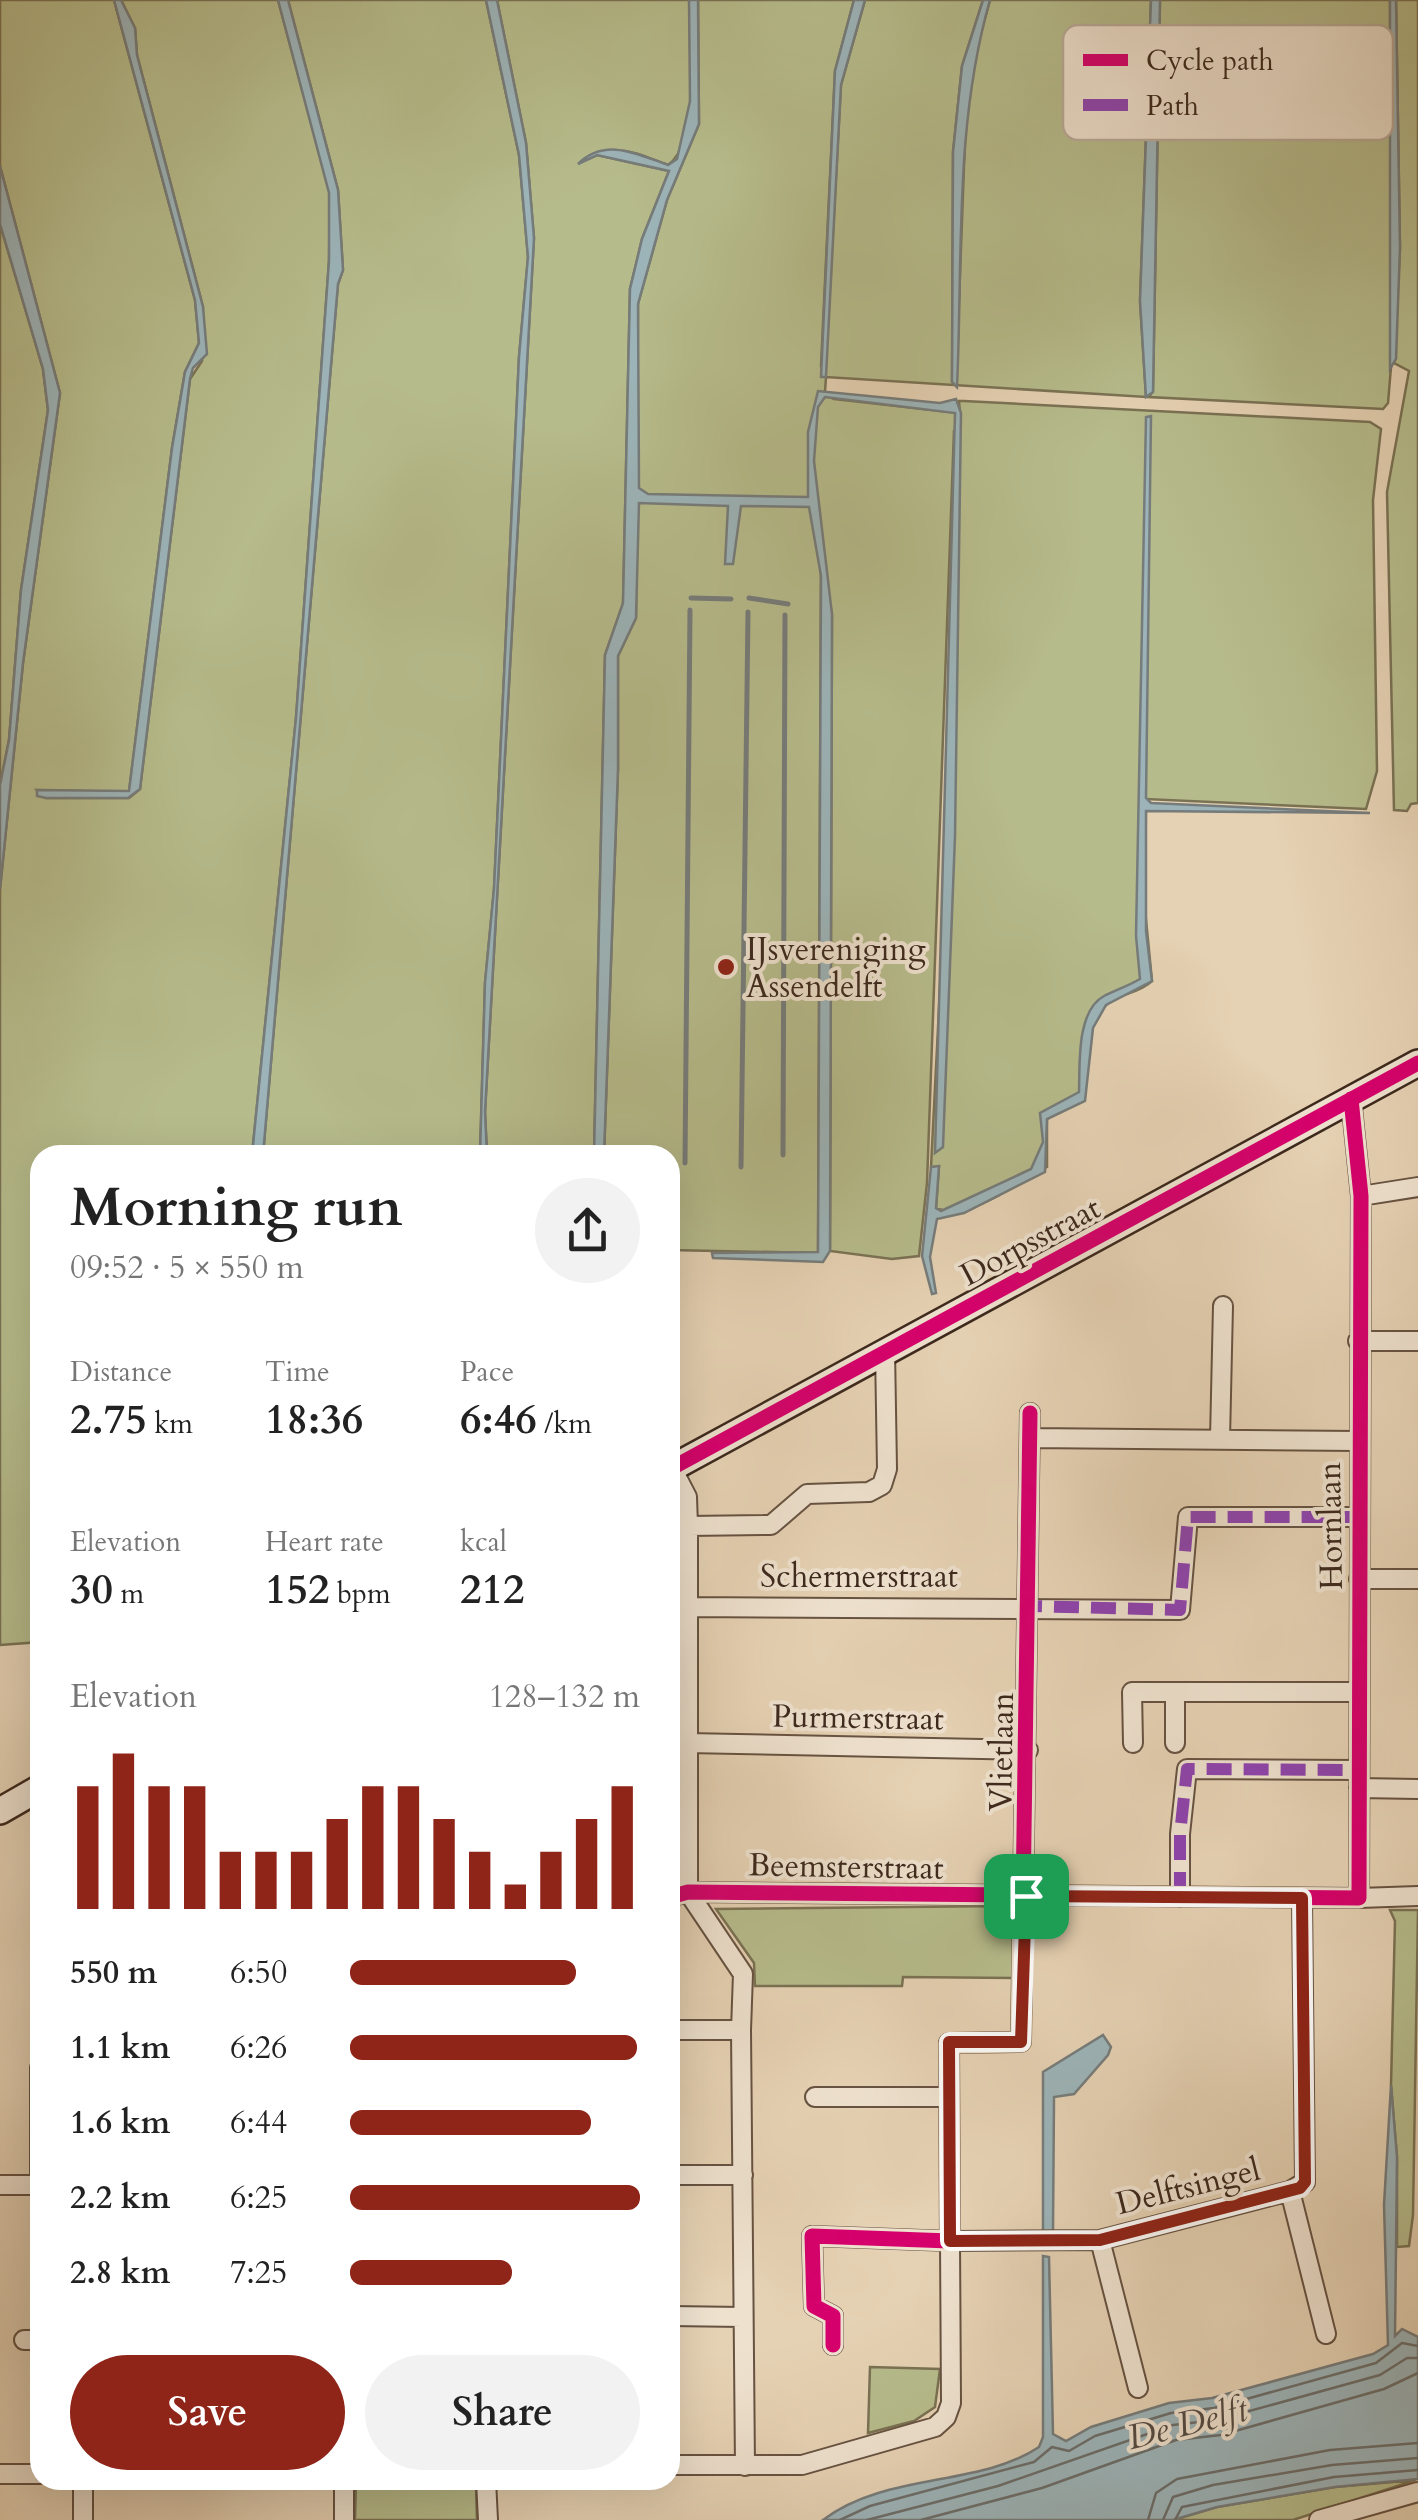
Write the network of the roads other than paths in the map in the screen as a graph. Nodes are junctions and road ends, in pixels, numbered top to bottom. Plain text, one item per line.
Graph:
1 (1418, 1063) edge
2 (1351, 1099) junction
3 (1418, 1187) edge
4 (1360, 1196) junction
5 (1223, 1306) dead end
6 (1358, 1341) junction
7 (1418, 1342) edge
8 (884, 1350) junction
9 (1030, 1413) dead end
10 (1030, 1438) junction
11 (1220, 1439) junction
12 (1357, 1441) junction
13 (680, 1463) edge
14 (680, 1484) edge
15 (1357, 1517) junction
16 (688, 1526) junction
17 (1359, 1579) junction
18 (1418, 1579) edge
19 (1030, 1606) junction
20 (688, 1607) junction
21 (1175, 1692) junction
22 (1357, 1692) junction
23 (1175, 1743) dead end
24 (686, 1744) junction
25 (1133, 1744) dead end
26 (1028, 1750) junction
27 (1359, 1779) junction
28 (1418, 1789) edge
29 (30, 1794) edge
30 (0, 1811) edge
31 (680, 1873) edge
32 (680, 1894) edge
33 (680, 1895) edge
34 (1026, 1896) junction
35 (1418, 1896) edge
36 (1180, 1897) junction
37 (1302, 1898) junction
38 (1359, 1898) junction
39 (680, 2030) edge
40 (741, 2030) junction
41 (948, 2097) junction
42 (815, 2098) dead end
43 (680, 2175) edge
44 (743, 2176) junction
45 (0, 2184) edge
46 (30, 2185) edge
47 (1290, 2191) junction
48 (1100, 2240) junction
49 (950, 2241) junction
50 (680, 2316) edge
51 (742, 2317) junction
52 (1326, 2334) dead end
53 (833, 2345) dead end
54 (1138, 2388) dead end
55 (680, 2464) edge
56 (745, 2466) junction
57 (0, 2474) edge
58 (30, 2474) edge
59 (83, 2490) edge
60 (344, 2490) edge
61 (486, 2490) edge
62 (1418, 2492) edge
63 (83, 2520) edge
64 (344, 2520) edge
65 (488, 2520) edge
66 (1319, 2520) edge

1 - 2 street, Dorpsstraat
2 - 4 street, Hornlaan
2 - 8 street, Dorpsstraat
3 - 4 street
4 - 6 street, Hornlaan
5 - 11 street
6 - 7 street
6 - 12 street, Hornlaan
8 - 13 street, Dorpsstraat
8 - 16 street
9 - 10 street, Vlietlaan
10 - 11 street
10 - 19 street, Vlietlaan
11 - 12 street
12 - 15 street, Hornlaan
14 - 16 street
15 - 17 street, Hornlaan
15 - 19 street, Schermerstraat
16 - 20 street
17 - 18 street
17 - 22 street, Hornlaan
19 - 20 street, Schermerstraat
19 - 26 street, Vlietlaan
20 - 24 street
21 - 22 street
21 - 23 street
21 - 25 street
22 - 27 street, Hornlaan
24 - 26 street, Purmerstraat
24 - 31 street
26 - 34 street, Vlietlaan
27 - 28 street
27 - 36 street
27 - 38 street, Hornlaan
29 - 30 street
32 - 34 street, Beemsterstraat
33 - 40 street
34 - 36 street, Beemsterstraat
34 - 41 street, Vlietlaan
35 - 38 street
36 - 37 street, Beemsterstraat
37 - 38 street
37 - 47 street
39 - 40 street
40 - 44 street
41 - 42 street
41 - 49 street, Vlietlaan
43 - 44 street
44 - 51 street
45 - 46 street
47 - 48 street, Delftsingel
47 - 52 street
48 - 49 street, Delftsingel
48 - 54 street, Delftsingel
49 - 53 street
49 - 56 street
50 - 51 street
51 - 56 street
55 - 56 street
57 - 58 street
59 - 63 street
60 - 64 street
61 - 65 street
62 - 66 street

